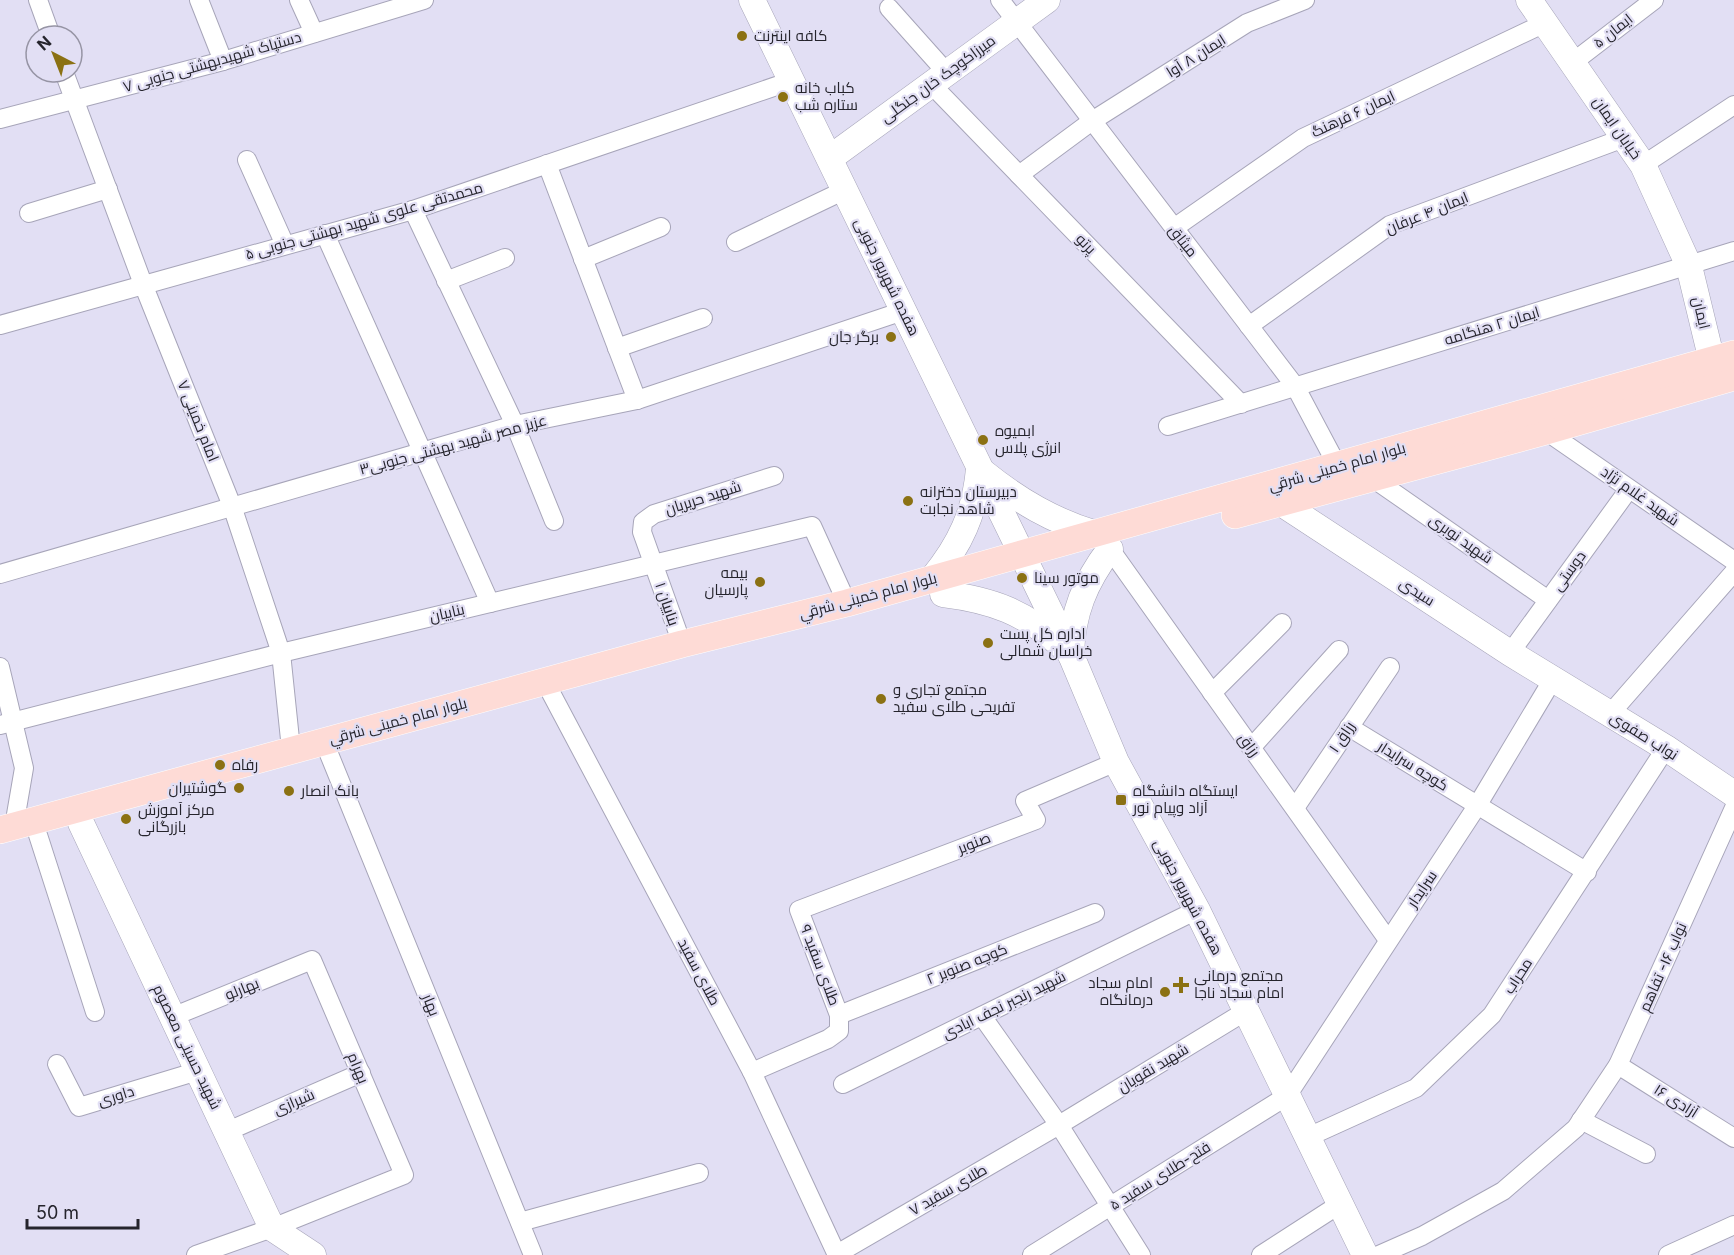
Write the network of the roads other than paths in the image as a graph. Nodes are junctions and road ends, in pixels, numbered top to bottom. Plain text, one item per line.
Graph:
1 (38, 0) edge
2 (199, 0) edge
3 (299, 0) edge
4 (424, 0) edge
5 (752, 0) edge
6 (1000, 0) edge
7 (1047, 0) edge
8 (1305, 0) edge
9 (1529, 0) edge
10 (1654, 0) edge
11 (889, 8) dead end
12 (1016, 22) junction
13 (1545, 23) junction
14 (47, 24) edge
15 (314, 33) junction
16 (223, 61) junction
17 (1572, 63) junction
18 (939, 78) junction
19 (791, 81) junction
20 (68, 84) edge
21 (74, 100) junction
22 (1734, 105) edge
23 (0, 119) edge
24 (1092, 121) junction
25 (1624, 138) junction
26 (830, 158) junction
27 (247, 160) dead end
28 (547, 164) junction
29 (1643, 165) junction
30 (1018, 175) junction
31 (108, 189) junction
32 (845, 190) junction
33 (412, 210) junction
34 (29, 213) dead end
35 (661, 227) dead end
36 (1174, 228) junction
37 (325, 234) junction
38 (736, 242) dead end
39 (285, 245) junction
40 (1734, 251) edge
41 (505, 258) dead end
42 (583, 259) junction
43 (1689, 266) junction
44 (446, 281) junction
45 (143, 284) junction
46 (903, 311) junction
47 (703, 318) dead end
48 (0, 325) edge
49 (1249, 326) junction
50 (617, 348) junction
51 (1723, 358) edge
52 (1734, 377) edge
53 (1295, 386) junction
54 (637, 400) junction
55 (1240, 405) junction
56 (515, 425) junction
57 (1168, 426) dead end
58 (1546, 431) junction
59 (423, 451) junction
60 (979, 469) junction
61 (774, 476) dead end
62 (1325, 478) junction
63 (1374, 479) junction
64 (1629, 489) junction
65 (1282, 496) junction
66 (232, 506) junction
67 (554, 521) dead end
68 (1103, 541) junction
69 (1734, 561) edge
70 (1025, 563) junction
71 (653, 564) junction
72 (1734, 572) edge
73 (0, 574) edge
74 (937, 587) junction
75 (1548, 600) junction
76 (490, 603) junction
77 (847, 603) junction
78 (1282, 623) dead end
79 (682, 644) junction
80 (1339, 650) dead end
81 (281, 653) junction
82 (1510, 653) junction
83 (1071, 655) junction
84 (0, 667) edge
85 (1390, 668) dead end
86 (1553, 679) junction
87 (551, 693) junction
88 (1212, 693) junction
89 (1610, 714) junction
90 (6, 723) edge
91 (1349, 726) junction
92 (1251, 748) junction
93 (1666, 748) junction
94 (291, 749) junction
95 (329, 754) junction
96 (1116, 762) junction
97 (1734, 794) edge
98 (1477, 806) junction
99 (1295, 808) junction
100 (1734, 808) edge
101 (81, 823) junction
102 (13, 834) edge
103 (1587, 872) junction
104 (799, 909) joint
105 (1197, 910) junction
106 (1095, 913) dead end
107 (1388, 940) junction
108 (312, 960) joint
109 (1246, 1011) junction
110 (95, 1012) dead end
111 (839, 1015) junction
112 (982, 1016) junction
113 (172, 1017) junction
114 (57, 1064) dead end
115 (1618, 1065) junction
116 (198, 1071) junction
117 (752, 1072) junction
118 (361, 1073) junction
119 (843, 1084) dead end
120 (1287, 1096) junction
121 (1581, 1120) junction
122 (1059, 1125) junction
123 (228, 1131) junction
124 (1308, 1137) junction
125 (1734, 1138) edge
126 (1646, 1154) dead end
127 (699, 1173) dead end
128 (1340, 1203) junction
129 (1112, 1206) junction
130 (520, 1222) junction
131 (1733, 1224) edge
132 (272, 1228) junction
133 (196, 1255) edge
134 (313, 1255) edge
135 (533, 1255) edge
136 (837, 1255) edge
137 (1032, 1255) edge
138 (1141, 1255) edge
139 (1261, 1255) edge
140 (1365, 1255) edge
141 (1378, 1255) edge
142 (1668, 1255) edge

1 - 14 street
2 - 16 street
3 - 15 street
4 - 15 street, دستپاک شهیدبهشتی جنوبی ۷
5 - 19 main road, هفده شهریور جنوبی
6 - 12 street, میثاق
7 - 12 main road, میرزاکوچک خان جنگلی
8 - 24 street, ایمان ۸ آوا
9 - 13 main road, خیابان ایمان
10 - 17 street, ایمان ۵
11 - 18 street, پرتو
12 - 18 main road, میرزاکوچک خان جنگلی
12 - 24 street, میثاق
13 - 17 main road, خیابان ایمان
13 - 36 street, ایمان ۶ فرهنگ
15 - 16 street, دستپاک شهیدبهشتی جنوبی ۷
16 - 21 street, دستپاک شهیدبهشتی جنوبی ۷
17 - 25 main road, خیابان ایمان
18 - 26 main road, میرزاکوچک خان جنگلی
18 - 30 street, پرتو
19 - 26 main road, هفده شهریور جنوبی
19 - 28 street, محمدتقی علوی شهید بهشتی جنوبی ۵
20 - 21 street, امام خمینی ۷
21 - 23 street, دستپاک شهیدبهشتی جنوبی ۷
21 - 31 street, امام خمینی ۷
22 - 29 street
24 - 30 street, ایمان ۸ آوا
24 - 36 street, میثاق
25 - 29 main road, خیابان ایمان
25 - 49 street, ایمان ۴ عرفان
26 - 32 main road, هفده شهریور جنوبی
27 - 39 street
28 - 33 street, محمدتقی علوی شهید بهشتی جنوبی ۵
28 - 42 street
29 - 43 main road, خیابان ایمان
30 - 55 street, پرتو
31 - 34 street
31 - 45 street, امام خمینی ۷
32 - 38 street
32 - 46 main road, هفده شهریور جنوبی
33 - 37 street, محمدتقی علوی شهید بهشتی جنوبی ۵
33 - 44 street
35 - 42 street
36 - 49 street, میثاق
37 - 39 street, محمدتقی علوی شهید بهشتی جنوبی ۵
37 - 59 street
39 - 45 street, محمدتقی علوی شهید بهشتی جنوبی ۵
40 - 43 street, ایمان ۲ هنگامه
41 - 44 street
42 - 50 street
43 - 51 main road, ایمان
43 - 53 street, ایمان ۲ هنگامه
44 - 56 street
45 - 48 street, محمدتقی علوی شهید بهشتی جنوبی ۵
45 - 66 street, امام خمینی ۷
46 - 54 street, عزیز مصر شهید بهشتی جنوبی۳
46 - 60 main road, هفده شهریور جنوبی
47 - 50 street
49 - 53 street, میثاق
50 - 54 street
51 - 62 main road, بلوار امام خمینی شرقي
52 - 58 main road, بلوار امام خمینی شرقي
53 - 55 street, ایمان ۲ هنگامه
53 - 62 street, میثاق
54 - 56 street, عزیز مصر شهید بهشتی جنوبی۳
55 - 57 street, ایمان ۲ هنگامه
56 - 59 street, عزیز مصر شهید بهشتی جنوبی۳
56 - 67 street
58 - 63 main road, بلوار امام خمینی شرقي
58 - 64 street, شهید غلام نژاد
59 - 66 street, عزیز مصر شهید بهشتی جنوبی۳
59 - 76 street
60 - 68 main road
60 - 70 main road, هفده شهریور جنوبی
60 - 74 main road
61 - 71 street, شهید حریریان
62 - 63 main road, بلوار امام خمینی شرقي
62 - 65 main road, بلوار امام خمینی شرقي
63 - 75 street, شهید نوبری
64 - 69 street, شهید غلام نژاد
64 - 75 street, دوستی
65 - 68 main road, بلوار امام خمینی شرقي
65 - 82 main road, سیدی
66 - 73 street, عزیز مصر شهید بهشتی جنوبی۳
66 - 81 street, امام خمینی ۷
68 - 70 main road, بلوار امام خمینی شرقي
68 - 83 main road
68 - 88 street, رزاق
70 - 74 main road, بلوار امام خمینی شرقي
70 - 83 main road, هفده شهریور جنوبی
71 - 76 street, بناییان
71 - 77 street, بناییان
71 - 79 street, بناییان ۱
72 - 89 street
74 - 77 main road, بلوار امام خمینی شرقي
74 - 83 main road
74 - 87 main road, بلوار امام خمینی شرقي
75 - 82 street, دوستی
76 - 81 street, بناییان
77 - 79 main road, بلوار امام خمینی شرقي
78 - 88 street
79 - 94 main road, بلوار امام خمینی شرقي
80 - 92 street
81 - 90 street, بناییان
81 - 94 street, امام خمینی ۷
82 - 86 main road, سیدی
83 - 96 main road, هفده شهریور جنوبی
84 - 90 street
85 - 91 street, رزاق ۱
86 - 89 main road, نواب صفوی
86 - 98 street, سرایدار
87 - 95 main road, بلوار امام خمینی شرقي
87 - 117 street, طلای سفید
88 - 92 street, رزاق
89 - 93 main road, نواب صفوی
90 - 102 street
91 - 98 street, کوچه سرایدار
91 - 99 street, رزاق ۱
92 - 99 street, رزاق
93 - 97 main road, نواب صفوی
93 - 103 street, محراب
94 - 102 main road, بلوار امام خمینی شرقي
95 - 101 main road, بلوار امام خمینی شرقي
95 - 130 street, بهار
96 - 104 street, صنوبر
96 - 105 main road, هفده شهریور جنوبی
98 - 103 street, کوچه سرایدار
98 - 107 street, سرایدار
99 - 107 street, رزاق
100 - 115 street, نواب ۱۶- تفاهم
101 - 102 main road, بلوار امام خمینی شرقي
101 - 113 main road, شهید حسینی معصوم
102 - 110 street
103 - 124 street, محراب
104 - 111 street, طلای سفید ۹
105 - 109 main road, هفده شهریور جنوبی
105 - 112 street, شهید رنجبر نجف ابادی
106 - 111 street, کوچه صنوبر ۲
107 - 120 street, سرایدار
108 - 113 street, بهارلو
108 - 118 street, بهرام
109 - 120 main road, هفده شهریور جنوبی
109 - 122 street, شهید نقویان
111 - 117 street, طلای سفید ۹
112 - 119 street, شهید رنجبر نجف ابادی
112 - 122 street
113 - 116 main road, شهید حسینی معصوم
114 - 116 street, داوری
115 - 121 street, نواب ۱۶- تفاهم
115 - 125 street, آزادی ۱۶
116 - 123 main road, شهید حسینی معصوم
117 - 136 street, طلای سفید
118 - 123 street, شیرازی
118 - 132 street, بهرام
120 - 124 main road, هفده شهریور جنوبی
120 - 129 street, فتح-طلای سفید ۵
121 - 126 street
121 - 141 street, نواب ۱۶- تفاهم
122 - 129 street
122 - 136 street, طلای سفید ۷
123 - 132 main road, شهید حسینی معصوم
124 - 128 main road, هفده شهریور جنوبی
127 - 130 street
128 - 139 street
128 - 140 main road, هفده شهریور جنوبی
129 - 137 street, فتح-طلای سفید ۵
129 - 138 street
130 - 135 street, بهار
131 - 142 street
132 - 133 street
132 - 134 main road

